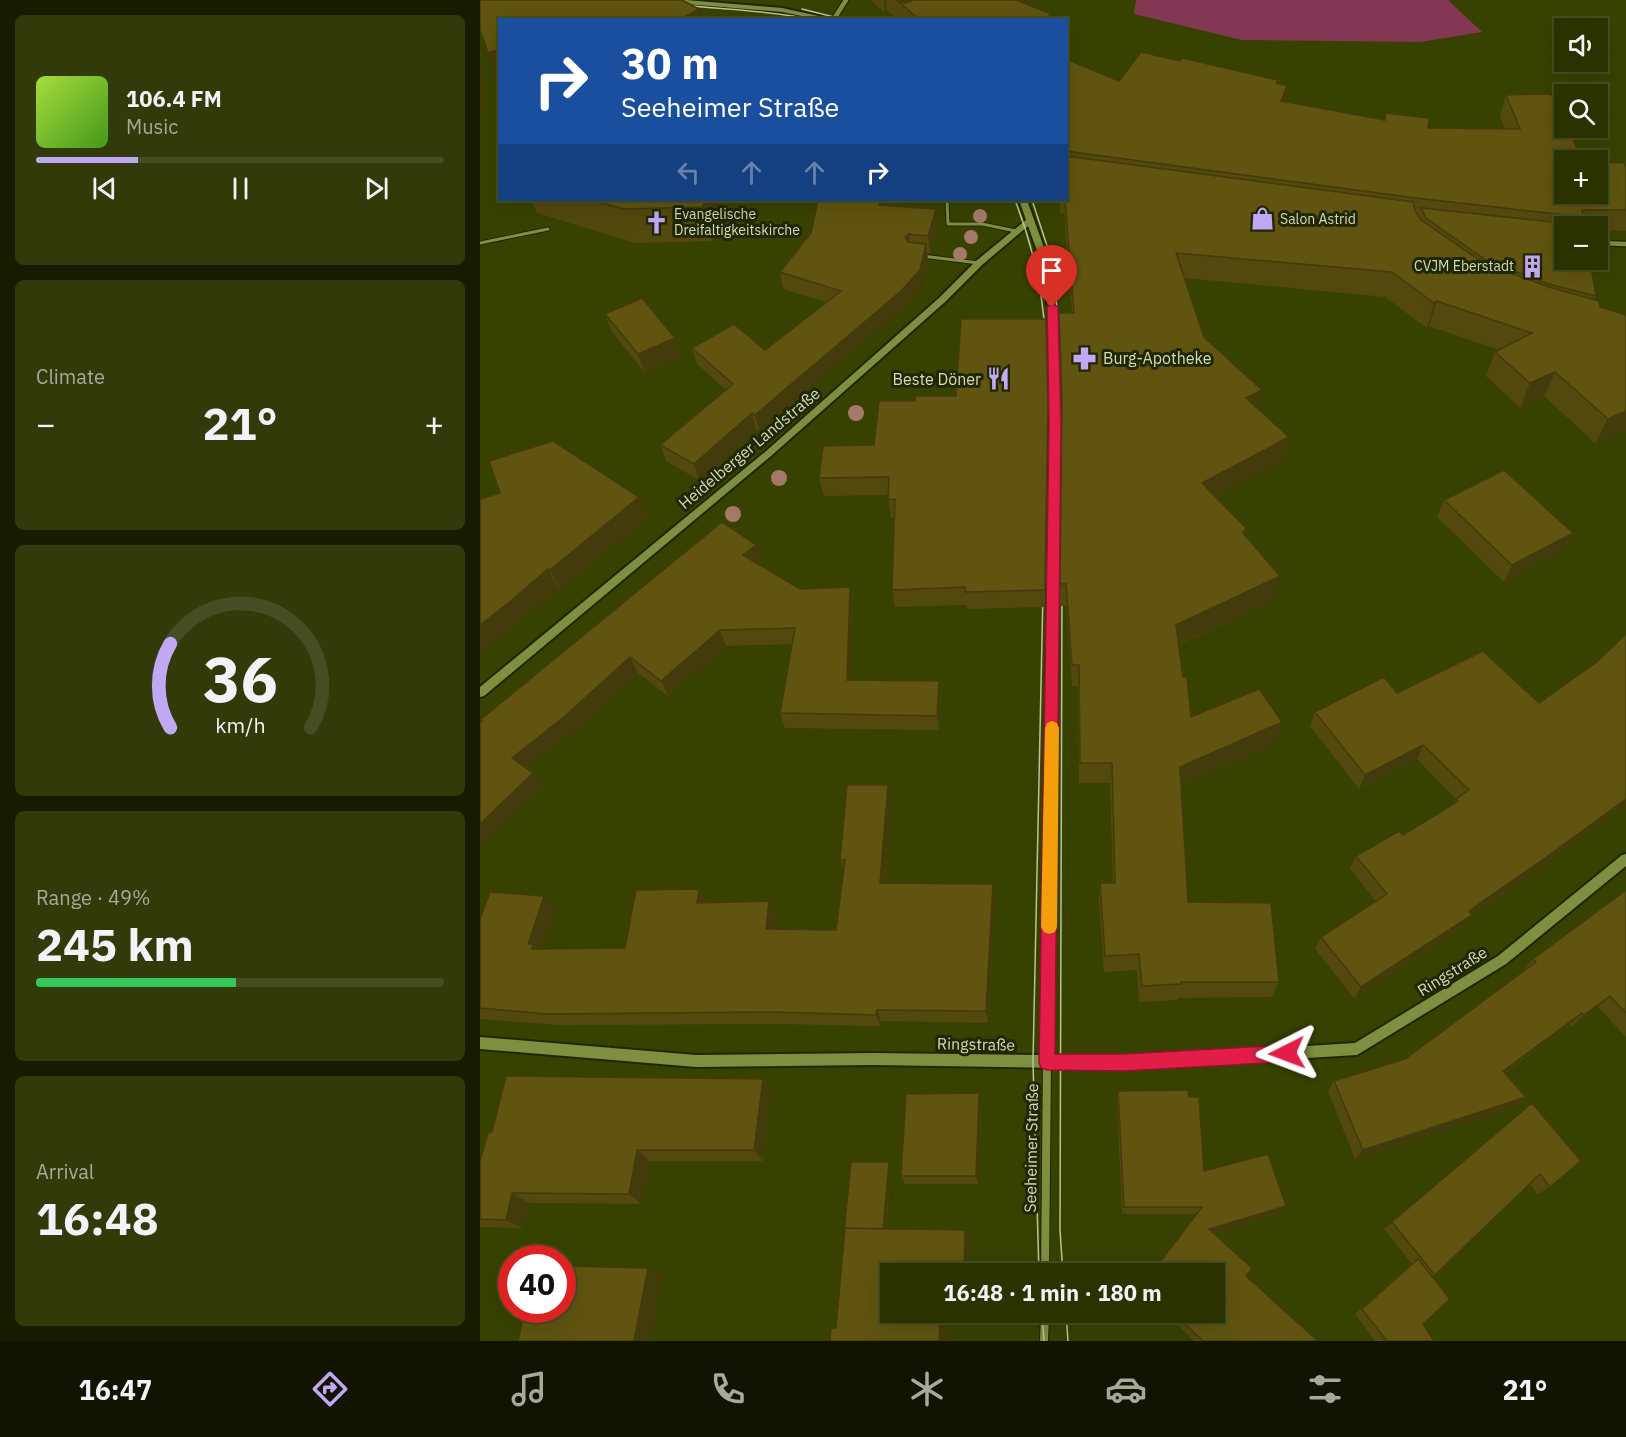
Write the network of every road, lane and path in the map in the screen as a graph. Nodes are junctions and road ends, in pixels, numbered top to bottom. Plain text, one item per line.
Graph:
1 (662, 0) edge
2 (846, 0) edge
3 (828, 18) edge
4 (835, 18) edge
5 (947, 201) edge
6 (1023, 201) edge
7 (1031, 220) junction
8 (548, 229) dead end
9 (1016, 231) junction
10 (480, 243) edge
11 (1608, 243) edge
12 (1626, 244) edge
13 (919, 256) edge
14 (979, 263) junction
15 (480, 693) edge
16 (1626, 859) edge
17 (480, 1042) edge
18 (1047, 1062) junction
19 (1045, 1263) edge
20 (1045, 1323) edge
21 (1044, 1341) edge

1 - 3 street
2 - 4 street
5 - 9 lane
6 - 7 street, Seeheimer Straße
7 - 9 street, Heidelberger Landstraße
7 - 18 street, Seeheimer Straße
8 - 10 lane
9 - 14 street, Heidelberger Landstraße
11 - 12 street
13 - 14 lane
14 - 15 street, Heidelberger Landstraße
16 - 18 street, Ringstraße
17 - 18 street, Ringstraße
18 - 19 street, Seeheimer Straße
20 - 21 street

